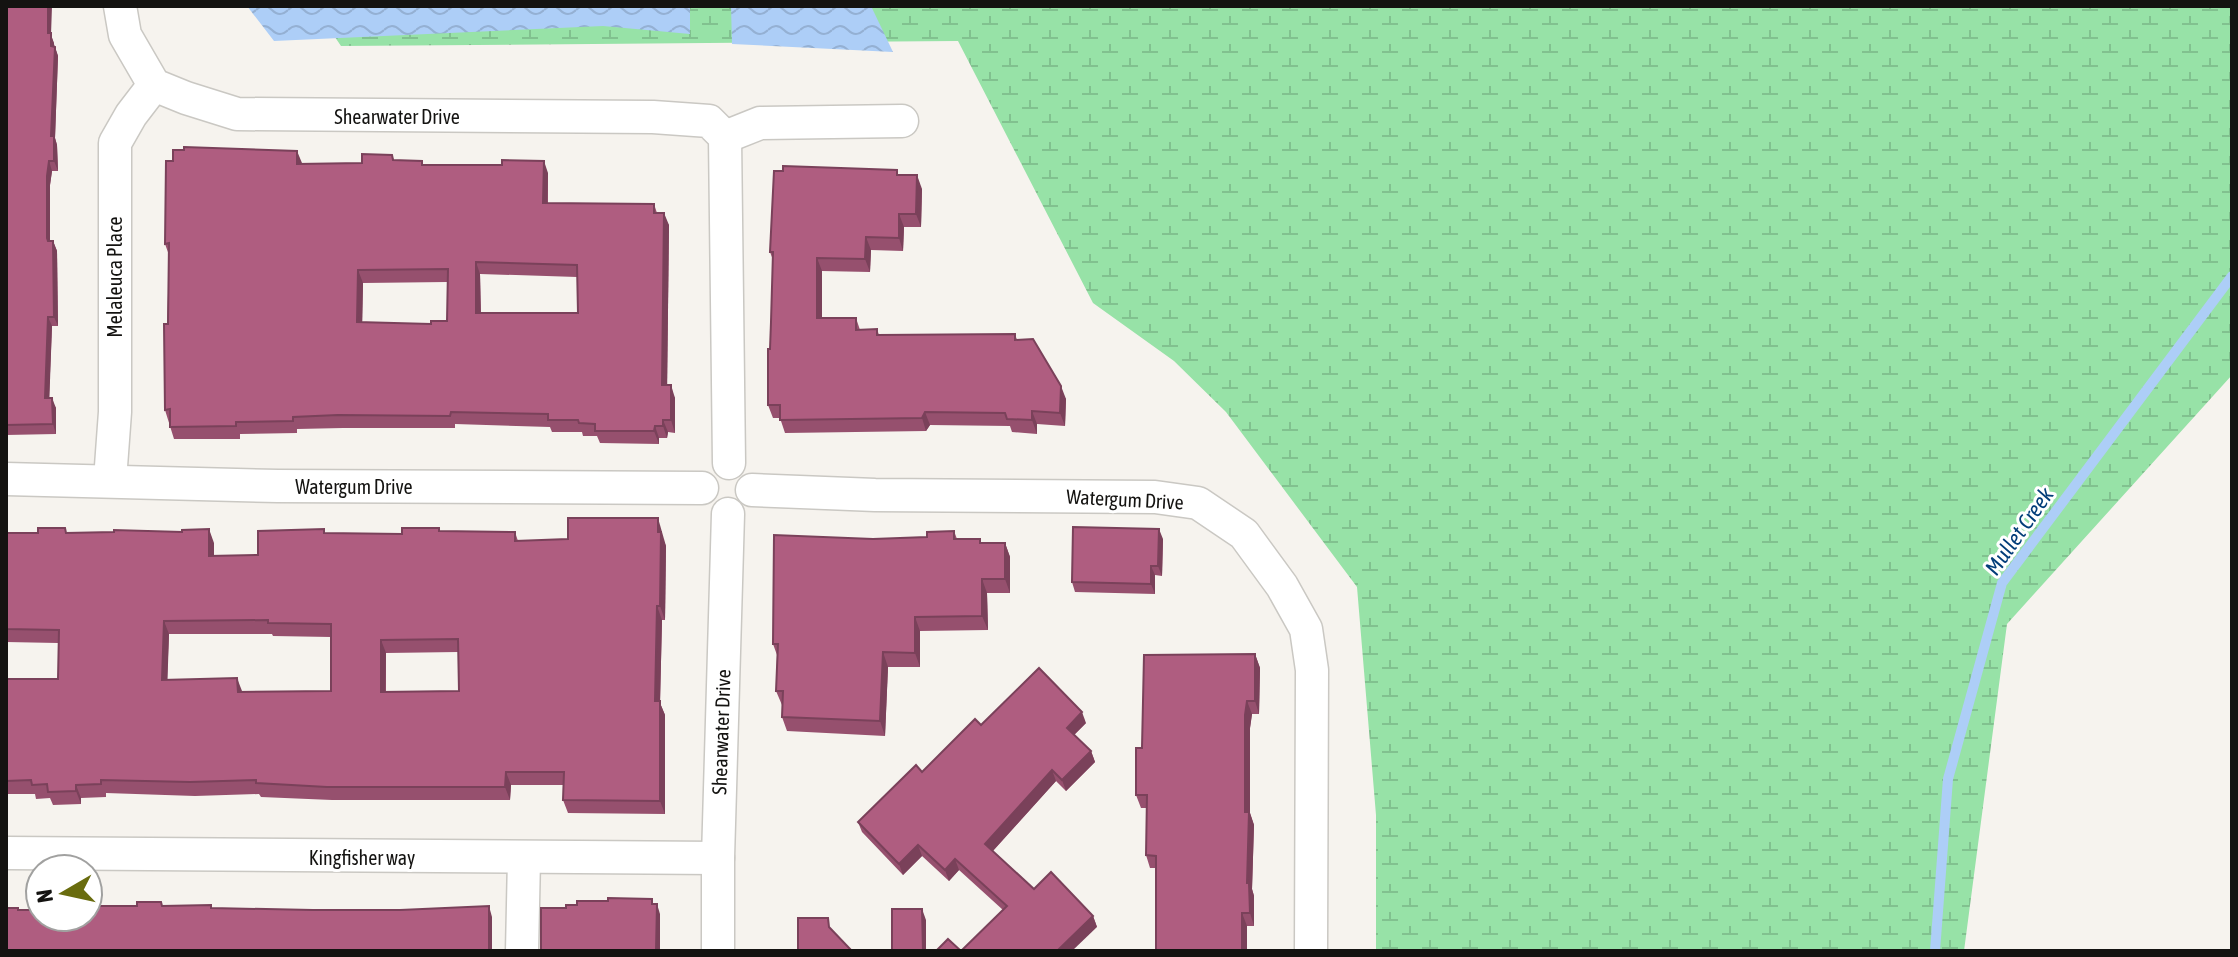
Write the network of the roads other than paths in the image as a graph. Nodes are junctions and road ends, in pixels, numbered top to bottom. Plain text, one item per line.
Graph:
1 (120, 6) edge
2 (154, 85) junction
3 (902, 121) dead end
4 (725, 137) junction
5 (729, 463) junction
6 (6, 479) edge
7 (110, 480) junction
8 (702, 488) junction
9 (752, 490) junction
10 (728, 514) junction
11 (6, 853) edge
12 (524, 858) junction
13 (718, 858) junction
14 (522, 951) edge
15 (718, 951) edge
16 (1311, 951) edge

1 - 2 street
2 - 4 street, Shearwater Drive
2 - 7 street, Melaleuca Place
3 - 4 street
4 - 5 street
5 - 8 street
5 - 9 street
6 - 7 street, Watergum Drive
7 - 8 street, Watergum Drive
8 - 10 street
9 - 10 street
9 - 16 street, Watergum Drive
10 - 13 street, Shearwater Drive
11 - 12 street, Kingfisher way
12 - 13 street, Kingfisher way
12 - 14 street
13 - 15 street, Shearwater Drive

